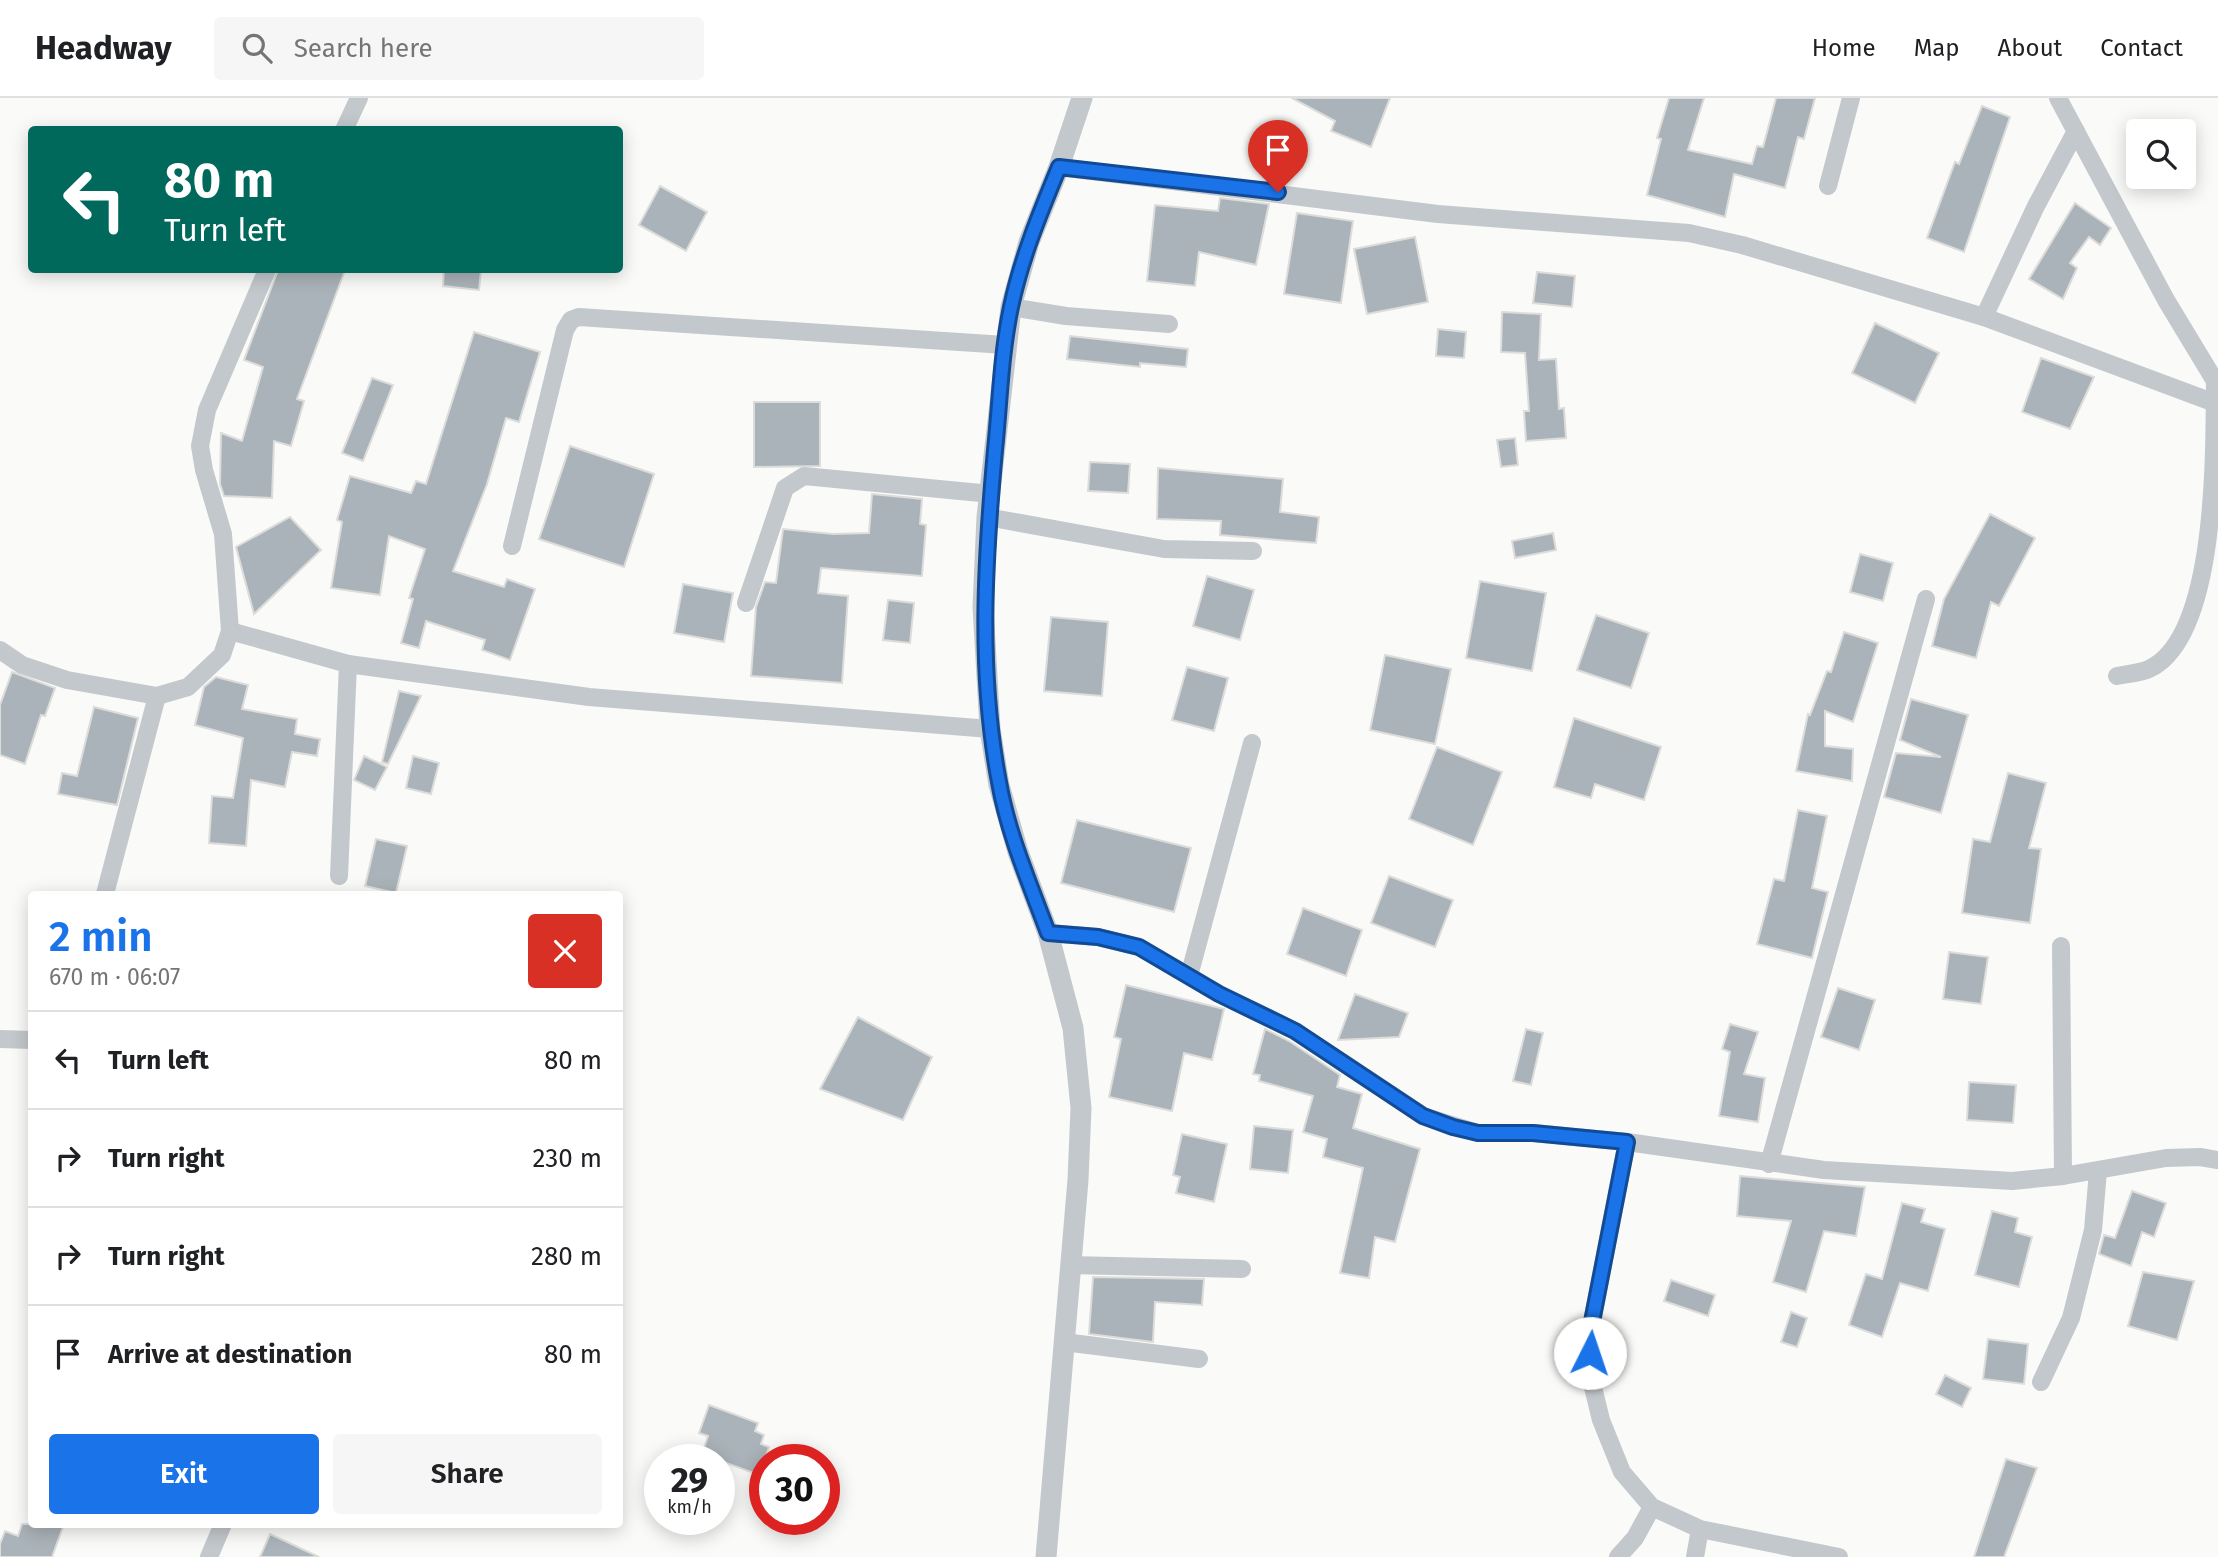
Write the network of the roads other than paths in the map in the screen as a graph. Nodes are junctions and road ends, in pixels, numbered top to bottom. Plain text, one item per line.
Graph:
1 (359, 98) edge
2 (1082, 98) edge
3 (1850, 98) edge
4 (2058, 98) edge
5 (346, 126) edge
6 (2076, 131) junction
7 (1059, 167) junction
8 (1828, 186) dead end
9 (266, 273) edge
10 (1011, 307) junction
11 (1984, 317) junction
12 (1168, 324) dead end
13 (1005, 345) junction
14 (2216, 390) edge
15 (991, 494) junction
16 (987, 517) junction
17 (512, 547) dead end
18 (1253, 551) dead end
19 (1926, 599) dead end
20 (746, 603) dead end
21 (230, 631) junction
22 (0, 650) edge
23 (348, 664) junction
24 (2117, 676) dead end
25 (157, 696) junction
26 (990, 729) junction
27 (1252, 743) dead end
28 (340, 876) dead end
29 (106, 891) edge
30 (1048, 933) junction
31 (2061, 946) dead end
32 (1189, 976) junction
33 (0, 1039) edge
34 (28, 1040) edge
35 (1627, 1142) junction
36 (2218, 1160) edge
37 (1769, 1164) junction
38 (2098, 1171) junction
39 (2063, 1176) junction
40 (1070, 1265) junction
41 (1242, 1269) dead end
42 (1065, 1342) junction
43 (1199, 1359) dead end
44 (2041, 1382) dead end
45 (1651, 1507) junction
46 (221, 1528) edge
47 (1700, 1529) junction
48 (209, 1557) edge
49 (1046, 1557) edge
50 (1618, 1557) edge
51 (1695, 1557) edge
52 (1839, 1557) edge

1 - 5 street
2 - 7 street
3 - 8 street
4 - 6 street
6 - 11 street
6 - 14 street
7 - 10 street
7 - 11 street
9 - 21 street
10 - 12 street
10 - 13 street
11 - 14 street
13 - 15 street
13 - 17 street
14 - 24 street
15 - 16 street
15 - 20 street
16 - 18 street
16 - 26 street
19 - 37 street
21 - 23 street
21 - 25 street
22 - 25 street
23 - 26 street
23 - 28 street
25 - 29 street
26 - 30 street
27 - 32 street
30 - 32 street
30 - 40 street
31 - 39 street
32 - 35 street
33 - 34 street
35 - 37 street
35 - 45 street
36 - 38 street
37 - 39 street
38 - 39 street
38 - 44 street
40 - 41 street
40 - 42 street
42 - 43 street
42 - 49 street
45 - 47 street
45 - 50 street
46 - 48 street
47 - 51 street
47 - 52 street

